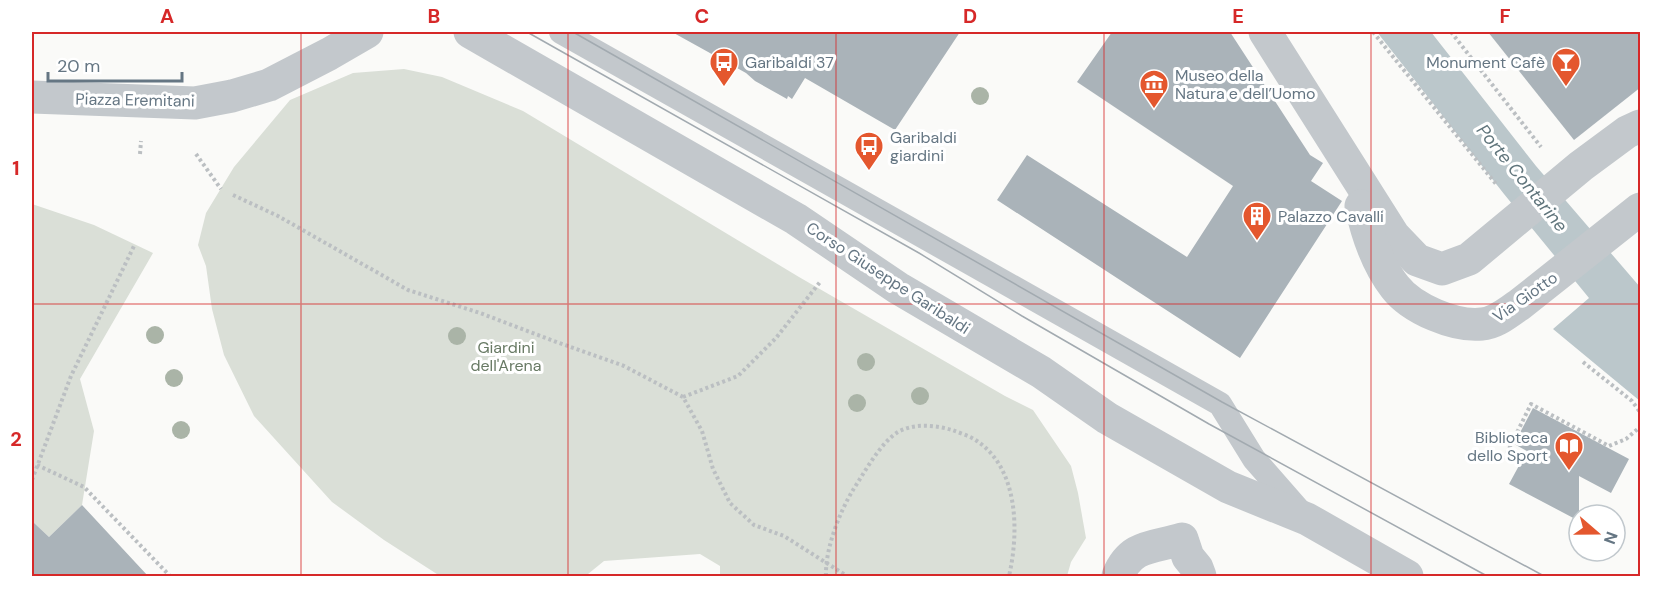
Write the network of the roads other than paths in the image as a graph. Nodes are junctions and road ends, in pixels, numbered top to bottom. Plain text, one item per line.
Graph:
1 (367, 32) edge
2 (470, 32) edge
3 (561, 32) edge
4 (1265, 32) edge
5 (32, 97) edge
6 (1641, 126) edge
7 (1354, 175) junction
8 (1629, 219) edge
9 (1307, 519) junction
10 (1118, 576) edge
11 (1200, 576) edge
12 (1407, 576) edge

1 - 5 street, Piazza Eremitani
2 - 9 street, Corso Giuseppe Garibaldi
3 - 9 lane, Corso Giuseppe Garibaldi
4 - 7 street
6 - 7 street
7 - 8 street, Via Giotto
9 - 12 street, Corso Giuseppe Garibaldi
10 - 11 street

